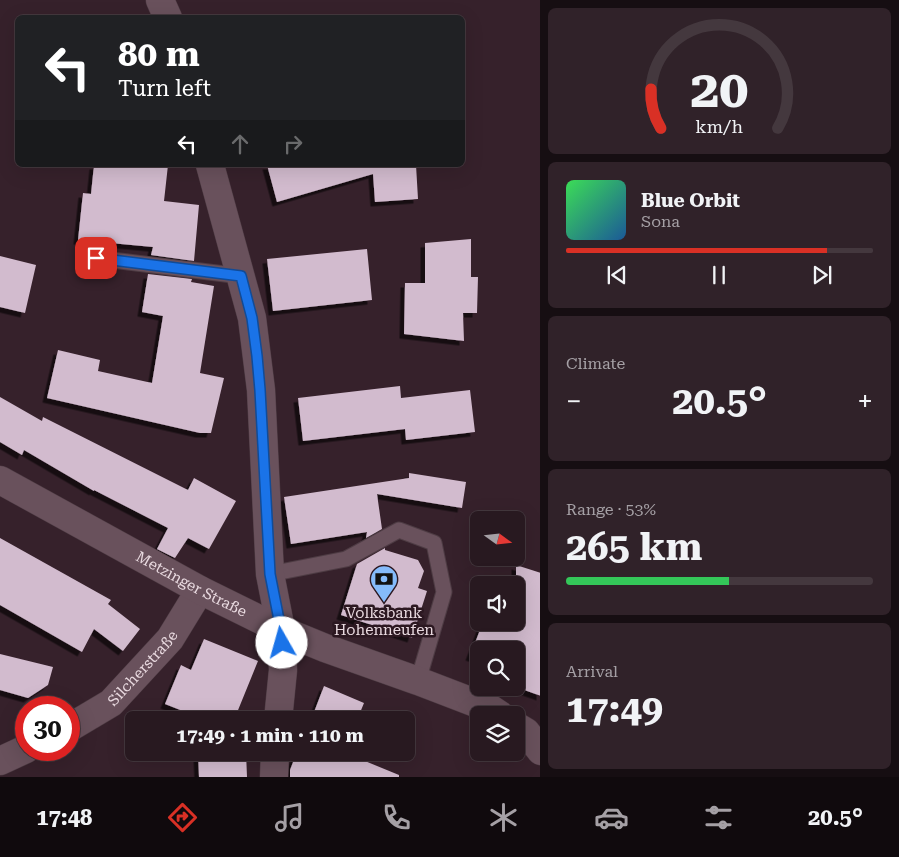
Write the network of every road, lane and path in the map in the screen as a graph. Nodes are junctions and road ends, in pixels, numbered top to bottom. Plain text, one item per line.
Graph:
1 (160, 0) edge
2 (167, 15) edge
3 (211, 167) edge
4 (96, 258) dead end
5 (241, 276) junction
6 (0, 480) edge
7 (270, 574) junction
8 (200, 590) junction
9 (281, 630) junction
10 (418, 681) junction
11 (483, 706) edge
12 (279, 711) edge
13 (80, 721) edge
14 (525, 731) edge
15 (540, 751) edge
16 (15, 754) edge
17 (0, 761) edge
18 (275, 761) edge
19 (274, 777) edge

1 - 2 street
3 - 5 street
4 - 5 lane
5 - 7 street
6 - 8 street, Metzinger Straße
7 - 9 street
7 - 10 lane
8 - 9 street, Metzinger Straße
8 - 13 street, Silcherstraße
9 - 10 street, Metzinger Straße
9 - 12 street
10 - 11 street, Metzinger Straße
14 - 15 street
16 - 17 street
18 - 19 street

